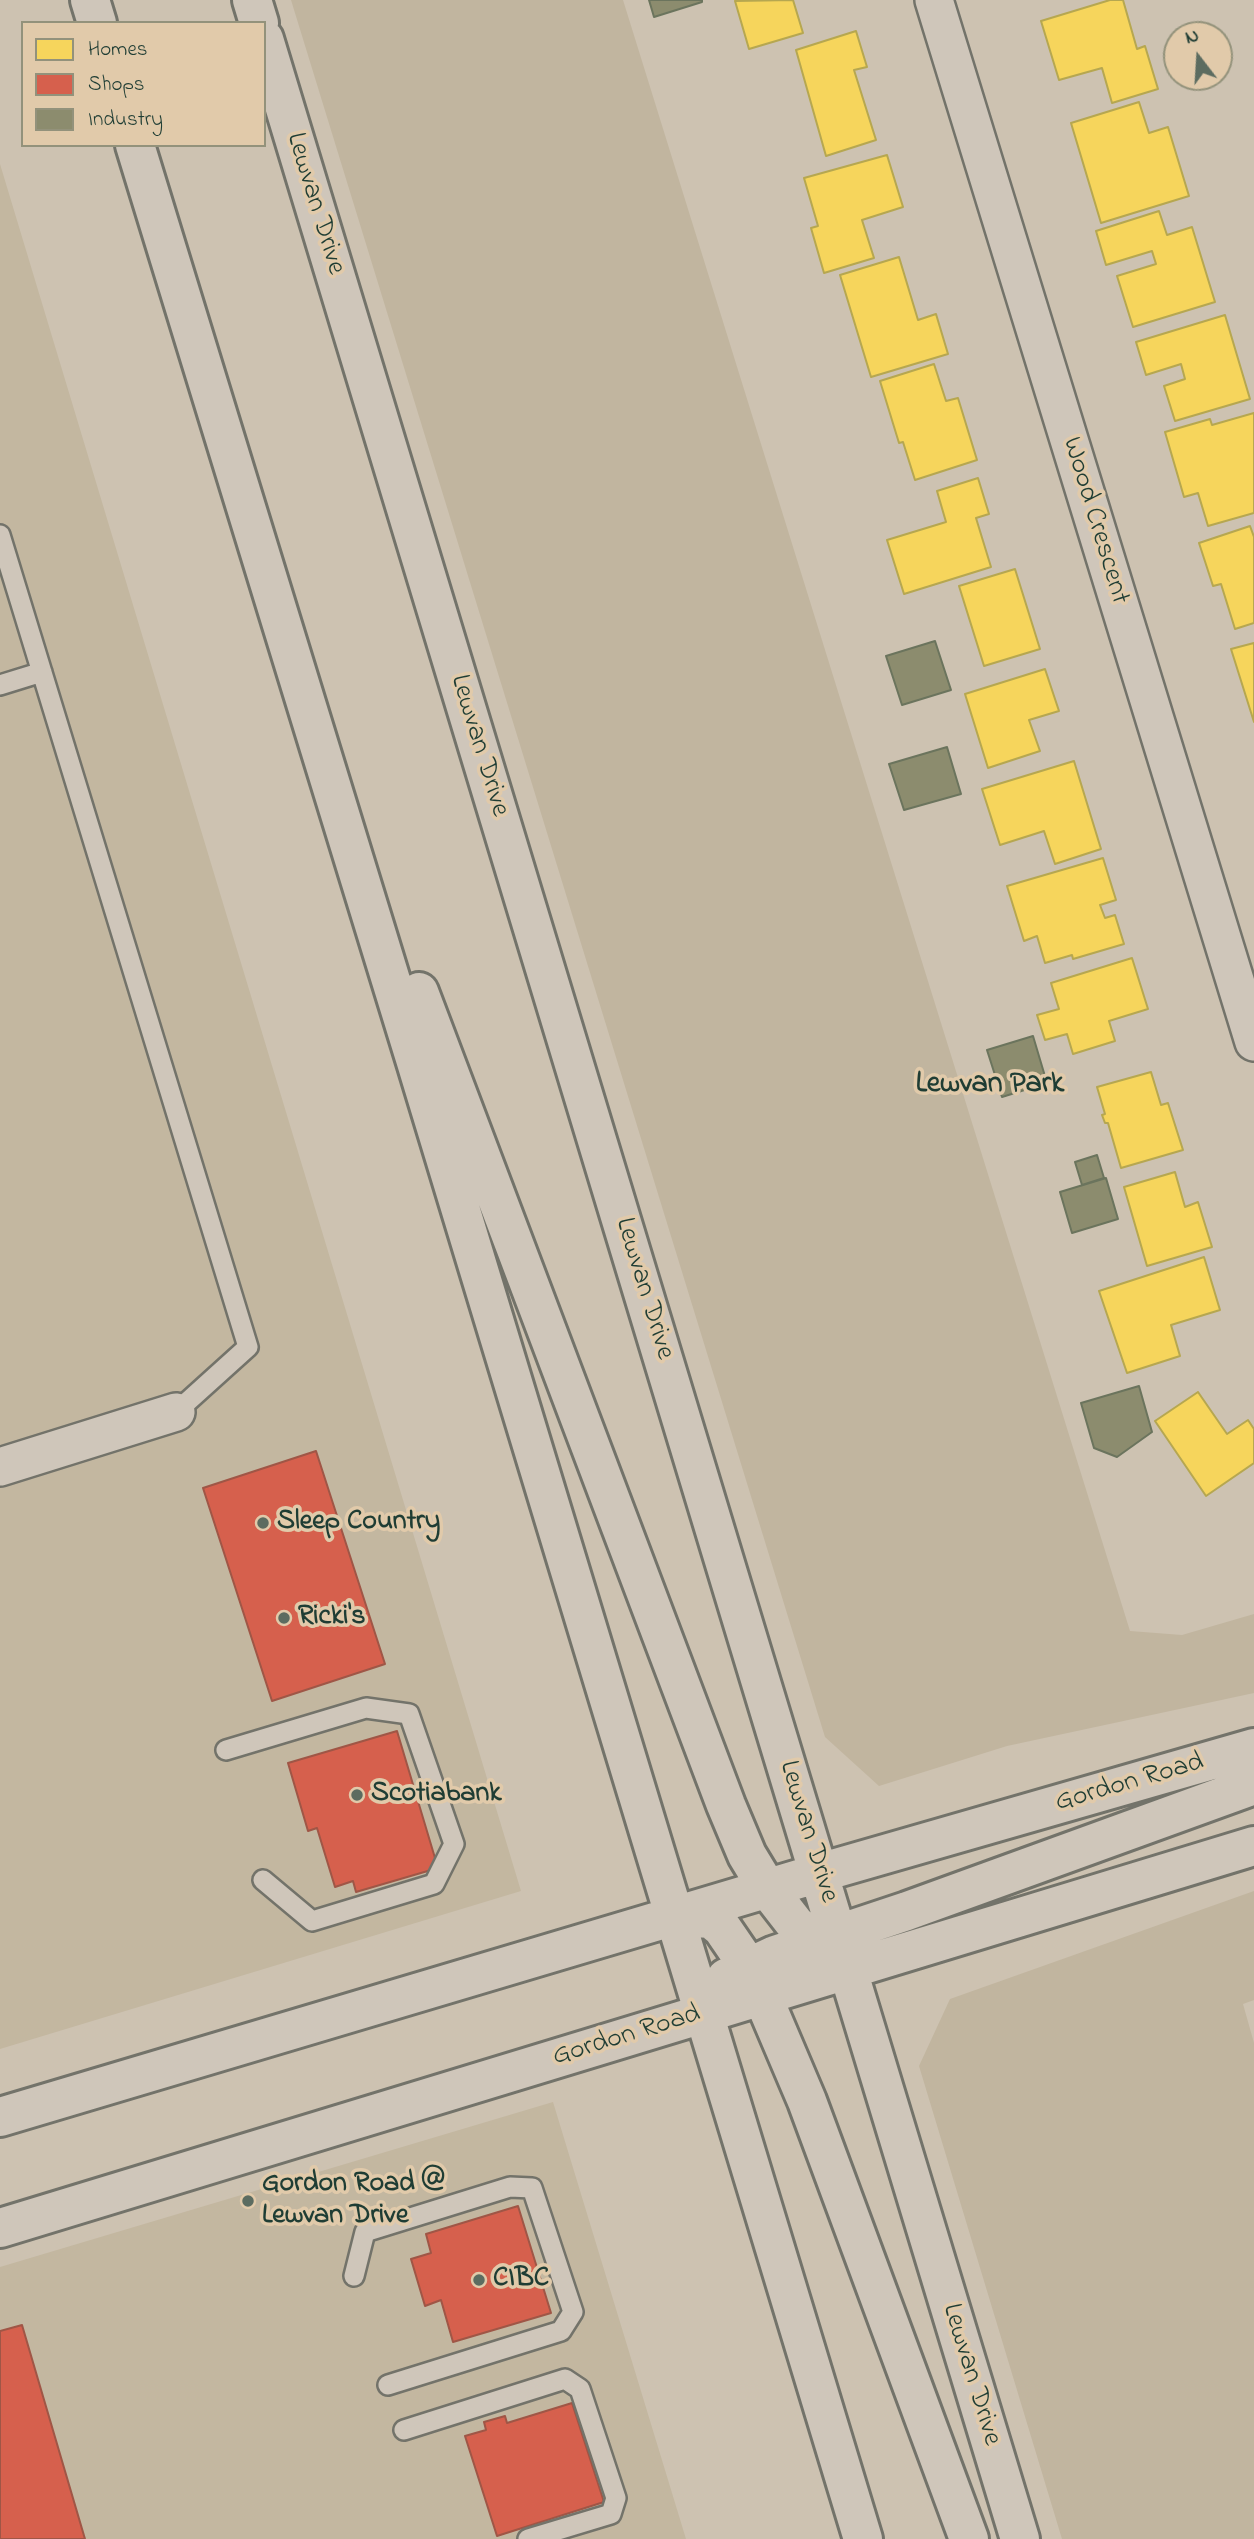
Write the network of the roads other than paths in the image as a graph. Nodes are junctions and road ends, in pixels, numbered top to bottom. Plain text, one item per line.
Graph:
1 (90, 0) edge
2 (252, 0) edge
3 (934, 0) edge
4 (96, 21) edge
5 (258, 21) edge
6 (266, 46) edge
7 (136, 147) edge
8 (0, 535) edge
9 (290, 649) junction
10 (42, 672) junction
11 (0, 685) edge
12 (1254, 1042) edge
13 (176, 1412) joint
14 (0, 1467) edge
15 (1254, 1748) edge
16 (226, 1750) dead end
17 (1254, 1785) edge
18 (1254, 1846) edge
19 (819, 1873) junction
20 (263, 1880) dead end
21 (767, 1888) junction
22 (674, 1917) junction
23 (827, 1938) junction
24 (848, 1970) junction
25 (755, 1981) junction
26 (703, 2014) junction
27 (0, 2117) edge
28 (0, 2228) edge
29 (354, 2276) dead end
30 (388, 2385) dead end
31 (404, 2430) dead end
32 (528, 2539) edge
33 (863, 2539) edge
34 (969, 2539) edge
35 (1020, 2539) edge

1 - 4 main road
2 - 5 main road
3 - 12 street, Wood Crescent
6 - 19 main road, Lewvan Drive
7 - 9 main road
8 - 10 lane
9 - 21 main road
9 - 22 main road
10 - 11 lane
10 - 13 lane
13 - 14 street
15 - 19 main road, Gordon Road
16 - 20 lane
17 - 23 main road
18 - 24 main road, Gordon Road
19 - 21 main road, Gordon Road
19 - 23 main road, Lewvan Drive
21 - 22 main road, Gordon Road
21 - 23 main road
22 - 25 main road
22 - 26 main road
22 - 27 main road, Gordon Road
23 - 24 main road, Lewvan Drive
23 - 25 main road
24 - 25 main road, Gordon Road
24 - 35 main road, Lewvan Drive
25 - 26 main road, Gordon Road
25 - 34 main road
26 - 28 main road, Gordon Road
26 - 33 main road
29 - 30 lane
31 - 32 lane

